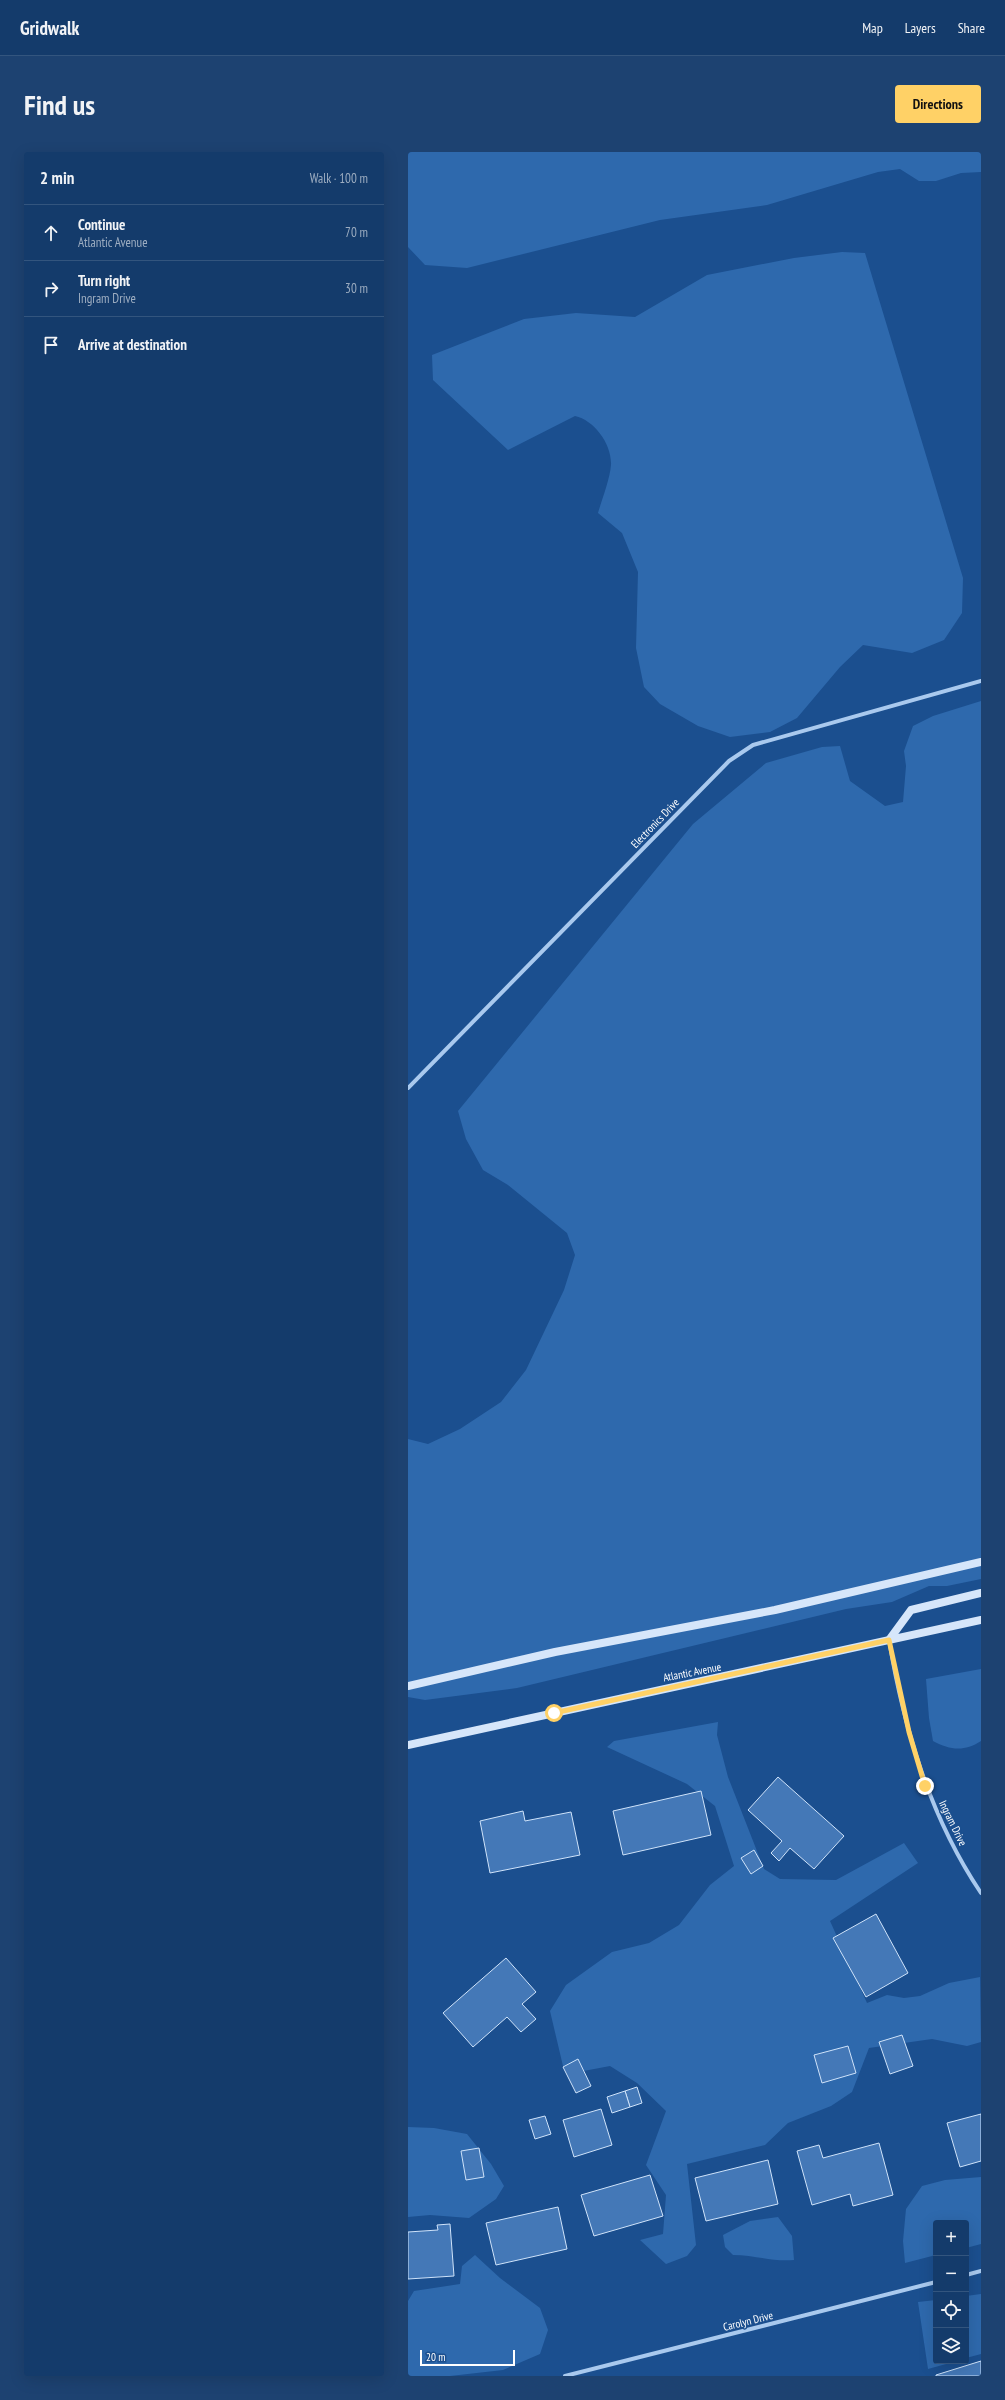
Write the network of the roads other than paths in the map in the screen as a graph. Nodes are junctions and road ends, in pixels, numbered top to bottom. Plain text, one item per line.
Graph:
1 (981, 681) edge
2 (408, 1088) edge
3 (981, 1562) edge
4 (981, 1593) edge
5 (981, 1620) edge
6 (889, 1640) junction
7 (408, 1686) edge
8 (408, 1745) edge
9 (981, 1893) edge
10 (981, 2271) edge
11 (969, 2274) edge
12 (933, 2283) edge
13 (565, 2376) edge

1 - 2 street, Electronics Drive
3 - 7 main road
4 - 6 main road
5 - 6 main road, Atlantic Avenue
6 - 8 main road, Atlantic Avenue
6 - 9 street, Ingram Drive
10 - 11 street
12 - 13 street, Carolyn Drive

